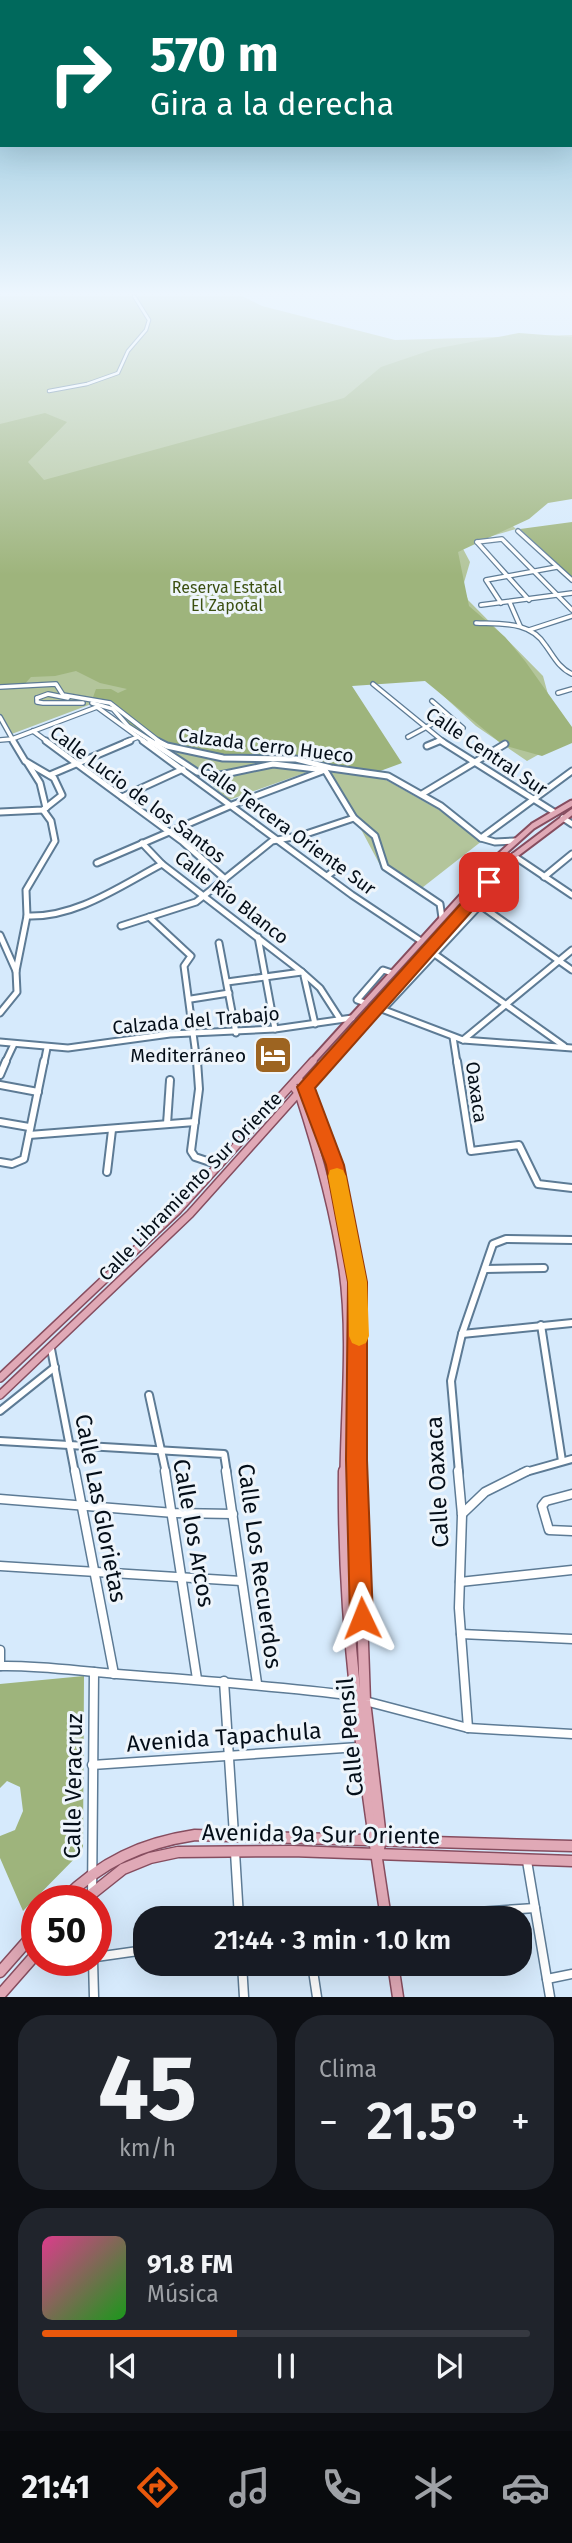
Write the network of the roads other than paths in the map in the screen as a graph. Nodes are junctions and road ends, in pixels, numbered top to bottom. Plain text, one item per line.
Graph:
1 (60, 389) edge
2 (50, 391) dead end
3 (518, 531) dead end
4 (558, 567) junction
5 (534, 571) junction
6 (507, 576) junction
7 (572, 580) edge
8 (485, 581) joint
9 (572, 593) edge
10 (557, 596) junction
11 (529, 600) junction
12 (501, 603) junction
13 (510, 603) junction
14 (481, 605) dead end
15 (572, 610) edge
16 (572, 616) edge
17 (476, 623) dead end
18 (520, 625) junction
19 (529, 630) junction
20 (572, 674) edge
21 (373, 684) dead end
22 (0, 687) edge
23 (572, 689) edge
24 (558, 692) dead end
25 (78, 699) junction
26 (432, 701) dead end
27 (447, 716) junction
28 (0, 717) edge
29 (463, 728) dead end
30 (426, 729) junction
31 (33, 731) junction
32 (138, 737) junction
33 (408, 737) dead end
34 (12, 739) junction
35 (0, 740) edge
36 (440, 740) junction
37 (505, 744) dead end
38 (427, 746) dead end
39 (75, 763) junction
40 (28, 764) junction
41 (476, 764) junction
42 (331, 768) junction
43 (183, 769) junction
44 (324, 770) junction
45 (572, 771) edge
46 (50, 775) junction
47 (422, 794) junction
48 (122, 797) junction
49 (532, 799) junction
50 (572, 803) edge
51 (232, 805) junction
52 (44, 809) junction
53 (0, 812) edge
54 (554, 812) junction
55 (572, 813) edge
56 (354, 818) junction
57 (563, 818) junction
58 (572, 824) edge
59 (170, 832) junction
60 (481, 838) junction
61 (279, 841) junction
62 (515, 841) junction
63 (142, 843) junction
64 (572, 854) edge
65 (514, 856) junction
66 (506, 862) junction
67 (97, 863) dead end
68 (163, 864) junction
69 (338, 868) dead end
70 (327, 876) junction
71 (544, 877) junction
72 (225, 879) junction
73 (572, 895) edge
74 (205, 896) junction
75 (481, 905) junction
76 (27, 916) junction
77 (149, 917) junction
78 (442, 918) junction
79 (121, 926) dead end
80 (0, 935) edge
81 (258, 937) junction
82 (421, 941) junction
83 (219, 943) dead end
84 (572, 950) edge
85 (436, 955) junction
86 (559, 960) junction
87 (572, 970) edge
88 (16, 971) junction
89 (303, 973) junction
90 (392, 973) junction
91 (266, 978) junction
92 (227, 982) junction
93 (367, 988) junction
94 (375, 992) junction
95 (229, 993) junction
96 (191, 999) junction
97 (365, 1003) junction
98 (506, 1003) junction
99 (381, 1009) junction
100 (0, 1013) edge
101 (352, 1018) junction
102 (340, 1019) junction
103 (315, 1024) junction
104 (275, 1029) junction
105 (236, 1033) junction
106 (195, 1034) junction
107 (453, 1037) junction
108 (463, 1040) junction
109 (0, 1042) edge
110 (14, 1044) junction
111 (564, 1046) junction
112 (47, 1048) junction
113 (572, 1048) edge
114 (0, 1075) edge
115 (298, 1077) junction
116 (170, 1080) dead end
117 (0, 1085) edge
118 (292, 1085) junction
119 (302, 1090) junction
120 (38, 1092) junction
121 (0, 1122) edge
122 (195, 1122) junction
123 (167, 1124) junction
124 (29, 1127) junction
125 (112, 1130) junction
126 (29, 1135) junction
127 (0, 1162) edge
128 (219, 1165) junction
129 (107, 1172) dead end
130 (572, 1188) edge
131 (572, 1240) edge
132 (544, 1268) dead end
133 (486, 1269) junction
134 (572, 1323) edge
135 (541, 1325) junction
136 (462, 1334) junction
137 (51, 1349) junction
138 (55, 1367) junction
139 (0, 1378) edge
140 (0, 1395) edge
141 (149, 1395) dead end
142 (0, 1411) edge
143 (0, 1441) edge
144 (69, 1446) junction
145 (160, 1449) junction
146 (572, 1458) edge
147 (562, 1461) junction
148 (572, 1494) edge
149 (0, 1499) edge
150 (80, 1507) junction
151 (174, 1513) junction
152 (233, 1514) junction
153 (462, 1515) junction
154 (572, 1531) edge
155 (0, 1566) edge
156 (572, 1570) edge
157 (94, 1573) junction
158 (185, 1578) junction
159 (241, 1581) junction
160 (460, 1583) junction
161 (461, 1634) junction
162 (572, 1639) edge
163 (0, 1650) edge
164 (0, 1666) edge
165 (94, 1672) junction
166 (114, 1674) junction
167 (197, 1679) junction
168 (224, 1681) junction
169 (257, 1683) junction
170 (353, 1694) junction
171 (365, 1701) junction
172 (468, 1728) junction
173 (572, 1734) edge
174 (359, 1747) junction
175 (229, 1756) junction
176 (92, 1765) junction
177 (234, 1835) junction
178 (376, 1838) junction
179 (572, 1846) edge
180 (235, 1852) junction
181 (378, 1856) junction
182 (527, 1861) junction
183 (572, 1861) edge
184 (91, 1872) junction
185 (78, 1885) edge
186 (92, 1885) edge
187 (105, 1885) edge
188 (238, 1906) edge
189 (386, 1906) edge
190 (532, 1908) edge
191 (535, 1908) junction
192 (21, 1948) edge
193 (133, 1952) edge
194 (112, 1955) edge
195 (21, 1971) edge
196 (0, 1972) edge
197 (572, 1974) edge
198 (95, 1976) edge
199 (243, 1976) edge
200 (314, 1976) edge
201 (395, 1976) edge
202 (547, 1979) junction
203 (0, 1994) edge
204 (94, 1997) edge
205 (244, 1997) edge
206 (317, 1997) edge
207 (398, 1997) edge
208 (550, 1997) edge

1 - 2 street
3 - 4 street
4 - 5 street
4 - 7 street
5 - 6 street
5 - 6 street
5 - 10 street
6 - 8 street
6 - 11 street
8 - 12 street
9 - 10 street
10 - 11 street
10 - 15 street
11 - 13 street
12 - 13 street
12 - 14 street
13 - 18 street
16 - 19 street
17 - 18 street
18 - 19 street
19 - 20 street
21 - 30 street, Calle Central Sur
22 - 25 street, Calzada Cerro Hueco
23 - 24 street
25 - 42 street, Calzada Cerro Hueco
25 - 44 street
26 - 27 street
27 - 29 street
27 - 30 street
28 - 34 street
30 - 33 street
30 - 36 street, Calle Central Sur
31 - 32 street, Calle Tercera Oriente Sur
31 - 34 street
31 - 39 street, Calle Lucio de los Santos
32 - 39 street
32 - 43 street, Calle Tercera Oriente Sur
34 - 35 street
34 - 40 street
36 - 38 street
36 - 41 street, Calle Central Sur
37 - 41 street
39 - 46 street
39 - 48 street, Calle Lucio de los Santos
40 - 46 street
40 - 52 street
41 - 47 street
41 - 49 street, Calle Central Sur
42 - 44 street
42 - 47 street, Calzada Cerro Hueco
43 - 48 street
43 - 51 street, Calle Tercera Oriente Sur
44 - 51 street
44 - 56 street
45 - 49 street
46 - 52 street
47 - 60 street
48 - 59 street, Calle Lucio de los Santos
49 - 54 street, Calle Central Sur
49 - 60 street
50 - 54 main road, Calle Libramiento Sur Oriente
51 - 59 street
51 - 61 street, Calle Tercera Oriente Sur
52 - 53 street
52 - 76 street
54 - 62 main road, Calle Libramiento Sur Oriente
55 - 57 main road, Calle Libramiento Sur Oriente
56 - 61 street
56 - 78 street
57 - 58 street
57 - 65 main road, Calle Libramiento Sur Oriente
59 - 63 street
59 - 72 street, Calle Lucio de los Santos
60 - 62 street
61 - 70 street, Calle Tercera Oriente Sur
61 - 72 street
62 - 78 main road, Calle Libramiento Sur Oriente
63 - 67 street
63 - 68 street, Calle Río Blanco
64 - 71 street
65 - 66 main road, Calle Libramiento Sur Oriente
65 - 71 street
66 - 75 street
66 - 99 main road, Calle Libramiento Sur Oriente
68 - 74 street, Calle Río Blanco
68 - 76 street
69 - 70 street
70 - 82 street, Calle Tercera Oriente Sur
71 - 73 street
72 - 74 street
74 - 77 street
74 - 81 street, Calle Río Blanco
75 - 85 street
75 - 86 street
76 - 88 street
77 - 79 street
77 - 96 street
78 - 82 main road, Calle Libramiento Sur Oriente
80 - 88 street
81 - 89 street, Calle Río Blanco
81 - 91 street
82 - 90 main road, Calle Libramiento Sur Oriente
83 - 92 street
84 - 86 street
85 - 98 street
85 - 99 street
86 - 87 street
86 - 98 street
88 - 100 street
89 - 91 street
89 - 102 street, Calle Río Blanco
89 - 103 street
90 - 93 street
90 - 94 main road, Calle Libramiento Sur Oriente
91 - 92 street
91 - 104 street
92 - 95 street
93 - 94 street
93 - 97 street
94 - 97 main road, Calle Libramiento Sur Oriente
95 - 96 street
95 - 105 street
96 - 106 street
97 - 101 main road, Calle Libramiento Sur Oriente
98 - 108 street
98 - 111 street
99 - 107 street
99 - 119 main road, Calle Libramiento Sur Oriente
101 - 102 street, Calzada del Trabajo
101 - 115 main road, Calle Libramiento Sur Oriente
102 - 103 street, Calzada del Trabajo
103 - 104 street, Calzada del Trabajo
104 - 105 street, Calzada del Trabajo
105 - 106 street, Calzada del Trabajo
106 - 112 street, Calzada del Trabajo
106 - 122 street
107 - 108 street
107 - 130 street, Oaxaca
108 - 111 street
109 - 110 street, Calzada del Trabajo
110 - 112 street, Calzada del Trabajo
110 - 114 street
111 - 113 street
112 - 120 street
115 - 118 main road, Calle Libramiento Sur Oriente
115 - 119 main road, Calle Pensil
116 - 123 street
117 - 120 street
118 - 119 main road, Calle Pensil
118 - 128 main road, Calle Libramiento Sur Oriente
119 - 137 main road, Calle Libramiento Sur Oriente
119 - 170 main road, Calle Pensil
119 - 171 main road, Calle Pensil
120 - 124 street
121 - 124 street
122 - 123 street
122 - 128 street
123 - 125 street
124 - 126 street
125 - 126 street
125 - 129 street
126 - 127 street
128 - 139 main road, Calle Libramiento Sur Oriente
131 - 133 street, Calle Oaxaca
132 - 133 street
133 - 136 street, Calle Oaxaca
134 - 135 street
135 - 136 street
135 - 147 street
136 - 153 street, Calle Oaxaca
137 - 138 street, Calle Las Glorietas
137 - 140 main road, Calle Libramiento Sur Oriente
138 - 142 street
138 - 144 street, Calle Las Glorietas
141 - 145 street, Calle los Arcos
143 - 144 street
144 - 145 street
144 - 150 street, Calle Las Glorietas
145 - 151 street, Calle los Arcos
145 - 152 street, Calle Los Recuerdos
146 - 147 street
147 - 153 street
148 - 154 street
149 - 150 street
150 - 151 street
150 - 157 street, Calle Las Glorietas
151 - 152 street
151 - 158 street, Calle los Arcos
152 - 159 street, Calle Los Recuerdos
153 - 160 street, Calle Oaxaca
155 - 157 street
156 - 160 street
157 - 158 street
157 - 166 street, Calle Las Glorietas
158 - 159 street
158 - 167 street, Calle los Arcos
159 - 169 street, Calle Los Recuerdos
160 - 161 street, Calle Oaxaca
161 - 162 street
161 - 172 street, Calle Oaxaca
163 - 164 street
164 - 165 street
165 - 166 street
165 - 176 street, Calle Veracruz
166 - 167 street
167 - 168 street
168 - 169 street
168 - 175 street
169 - 170 street
170 - 171 street
170 - 174 main road, Calle Pensil
171 - 172 street
171 - 178 main road, Calle Pensil
172 - 173 street
174 - 175 street, Avenida Tapachula
174 - 178 main road, Calle Pensil
175 - 176 street, Avenida Tapachula
175 - 177 street
176 - 184 street, Calle Veracruz
177 - 178 main road, Avenida 9a Sur Oriente
177 - 184 main road, Avenida 9a Sur Oriente
178 - 179 main road, Avenida 9a Sur Oriente
178 - 181 main road, Calle Pensil
180 - 181 main road, Avenida 9a Sur Oriente
180 - 187 main road, Avenida 9a Sur Oriente
180 - 188 street
181 - 182 main road, Avenida 9a Sur Oriente
181 - 189 main road, Calle Pensil
182 - 183 main road, Avenida 9a Sur Oriente
182 - 191 street
184 - 185 main road, Avenida 9a Sur Oriente
184 - 186 street, Calle Veracruz
190 - 191 street
191 - 202 street
192 - 196 main road
193 - 194 street
195 - 203 main road
197 - 202 street
198 - 204 street
199 - 205 street
200 - 206 street
201 - 207 main road
202 - 208 street

